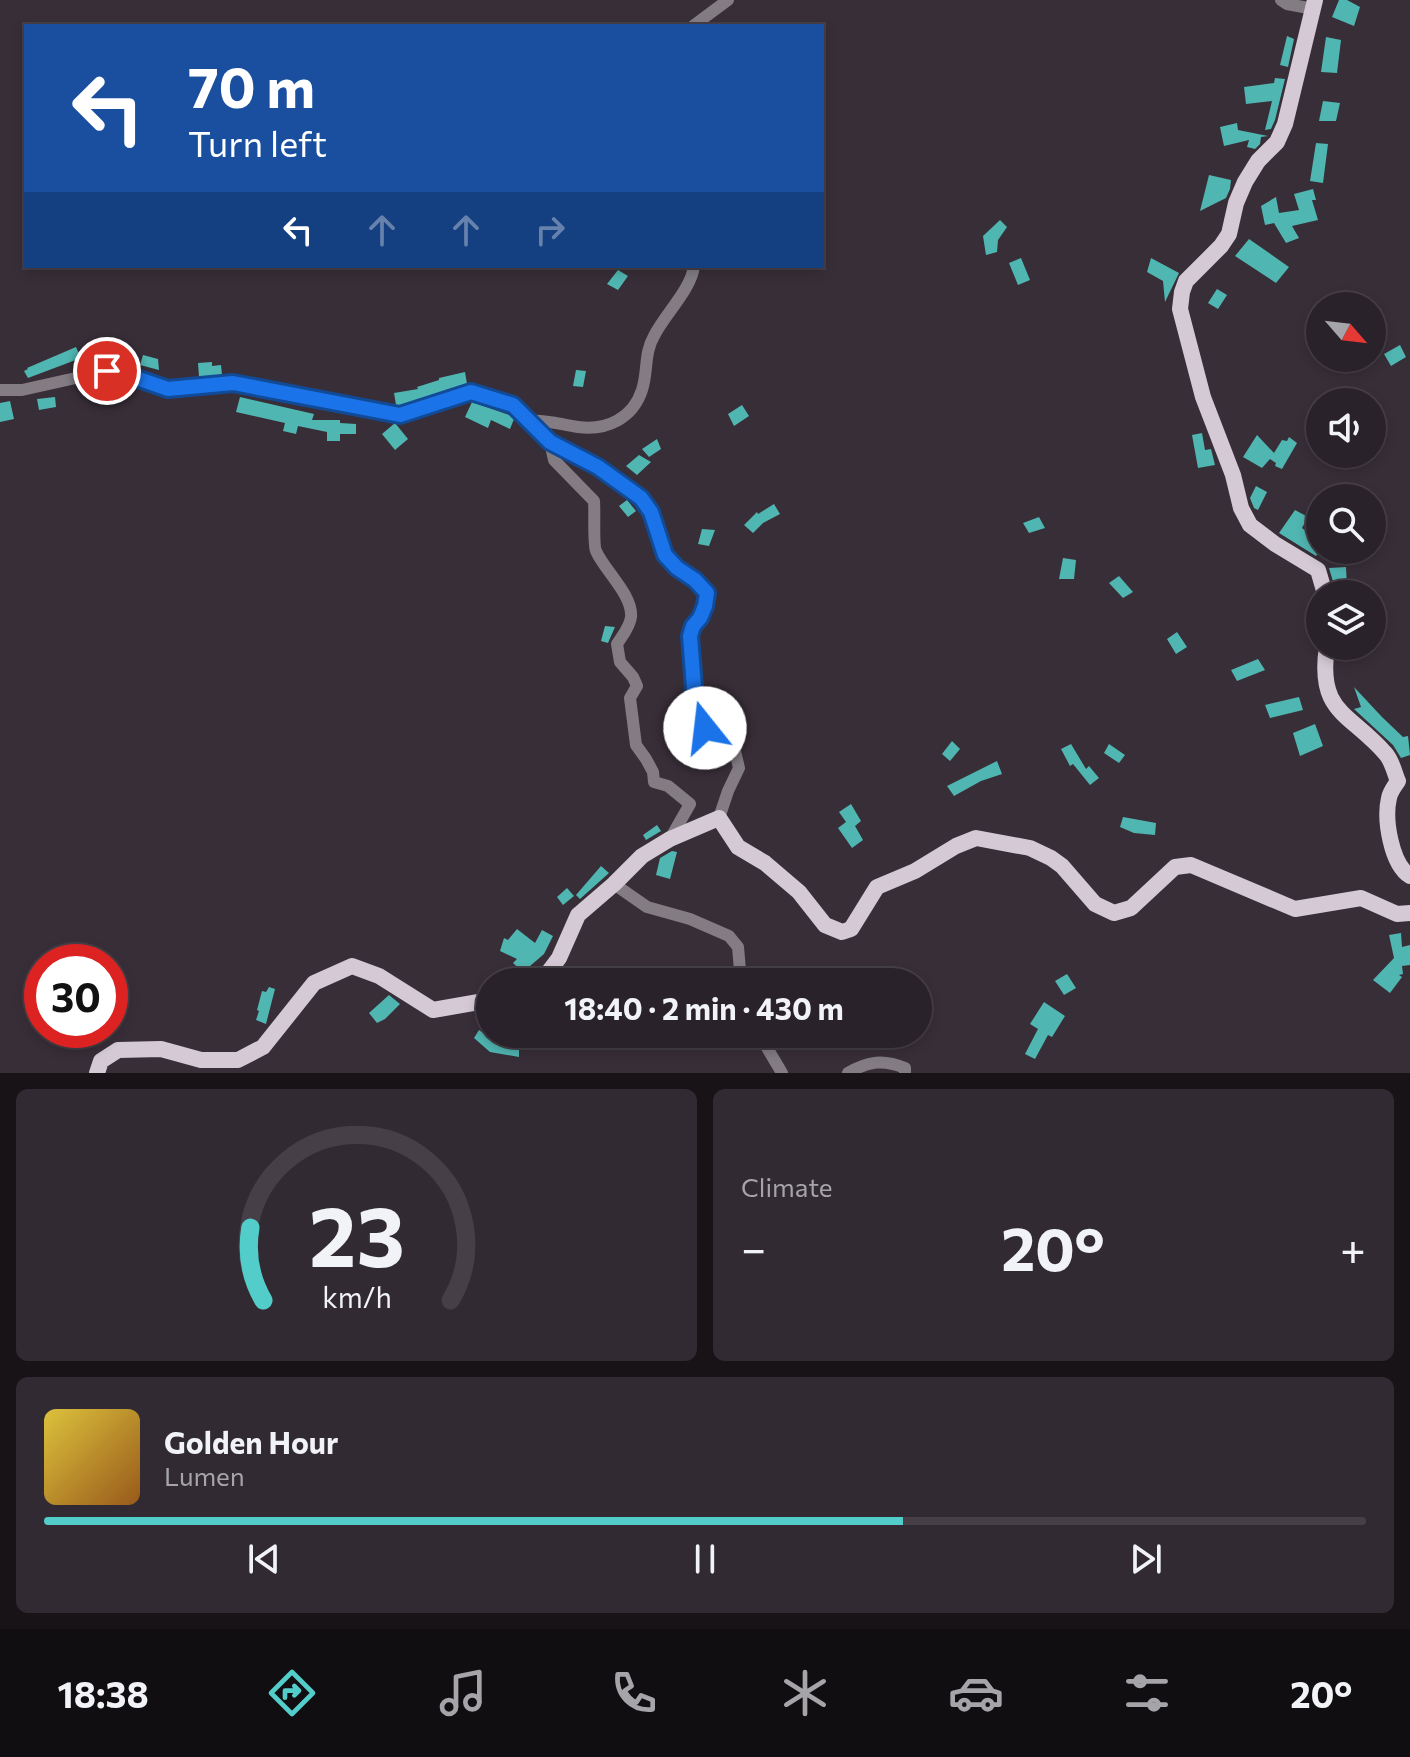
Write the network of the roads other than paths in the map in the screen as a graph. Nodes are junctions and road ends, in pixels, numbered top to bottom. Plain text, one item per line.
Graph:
1 (728, 0) edge
2 (1281, 0) edge
3 (1315, 4) edge
4 (696, 24) edge
5 (694, 268) edge
6 (0, 390) edge
7 (529, 421) junction
8 (550, 442) junction
9 (1321, 580) edge
10 (1325, 660) edge
11 (719, 818) junction
12 (670, 839) junction
13 (1410, 876) edge
14 (614, 884) junction
15 (1410, 913) edge
16 (552, 968) edge
17 (740, 968) edge
18 (476, 1002) edge
19 (767, 1048) edge
20 (97, 1073) edge
21 (782, 1073) edge
22 (848, 1073) edge
23 (905, 1073) edge

1 - 4 street
2 - 3 street
3 - 9 main road
5 - 7 street
6 - 7 street
7 - 8 street
8 - 11 street
8 - 12 street
10 - 13 main road
11 - 12 main road
11 - 15 main road
12 - 14 main road
14 - 16 main road
14 - 17 street
18 - 20 main road
19 - 21 street
22 - 23 street

